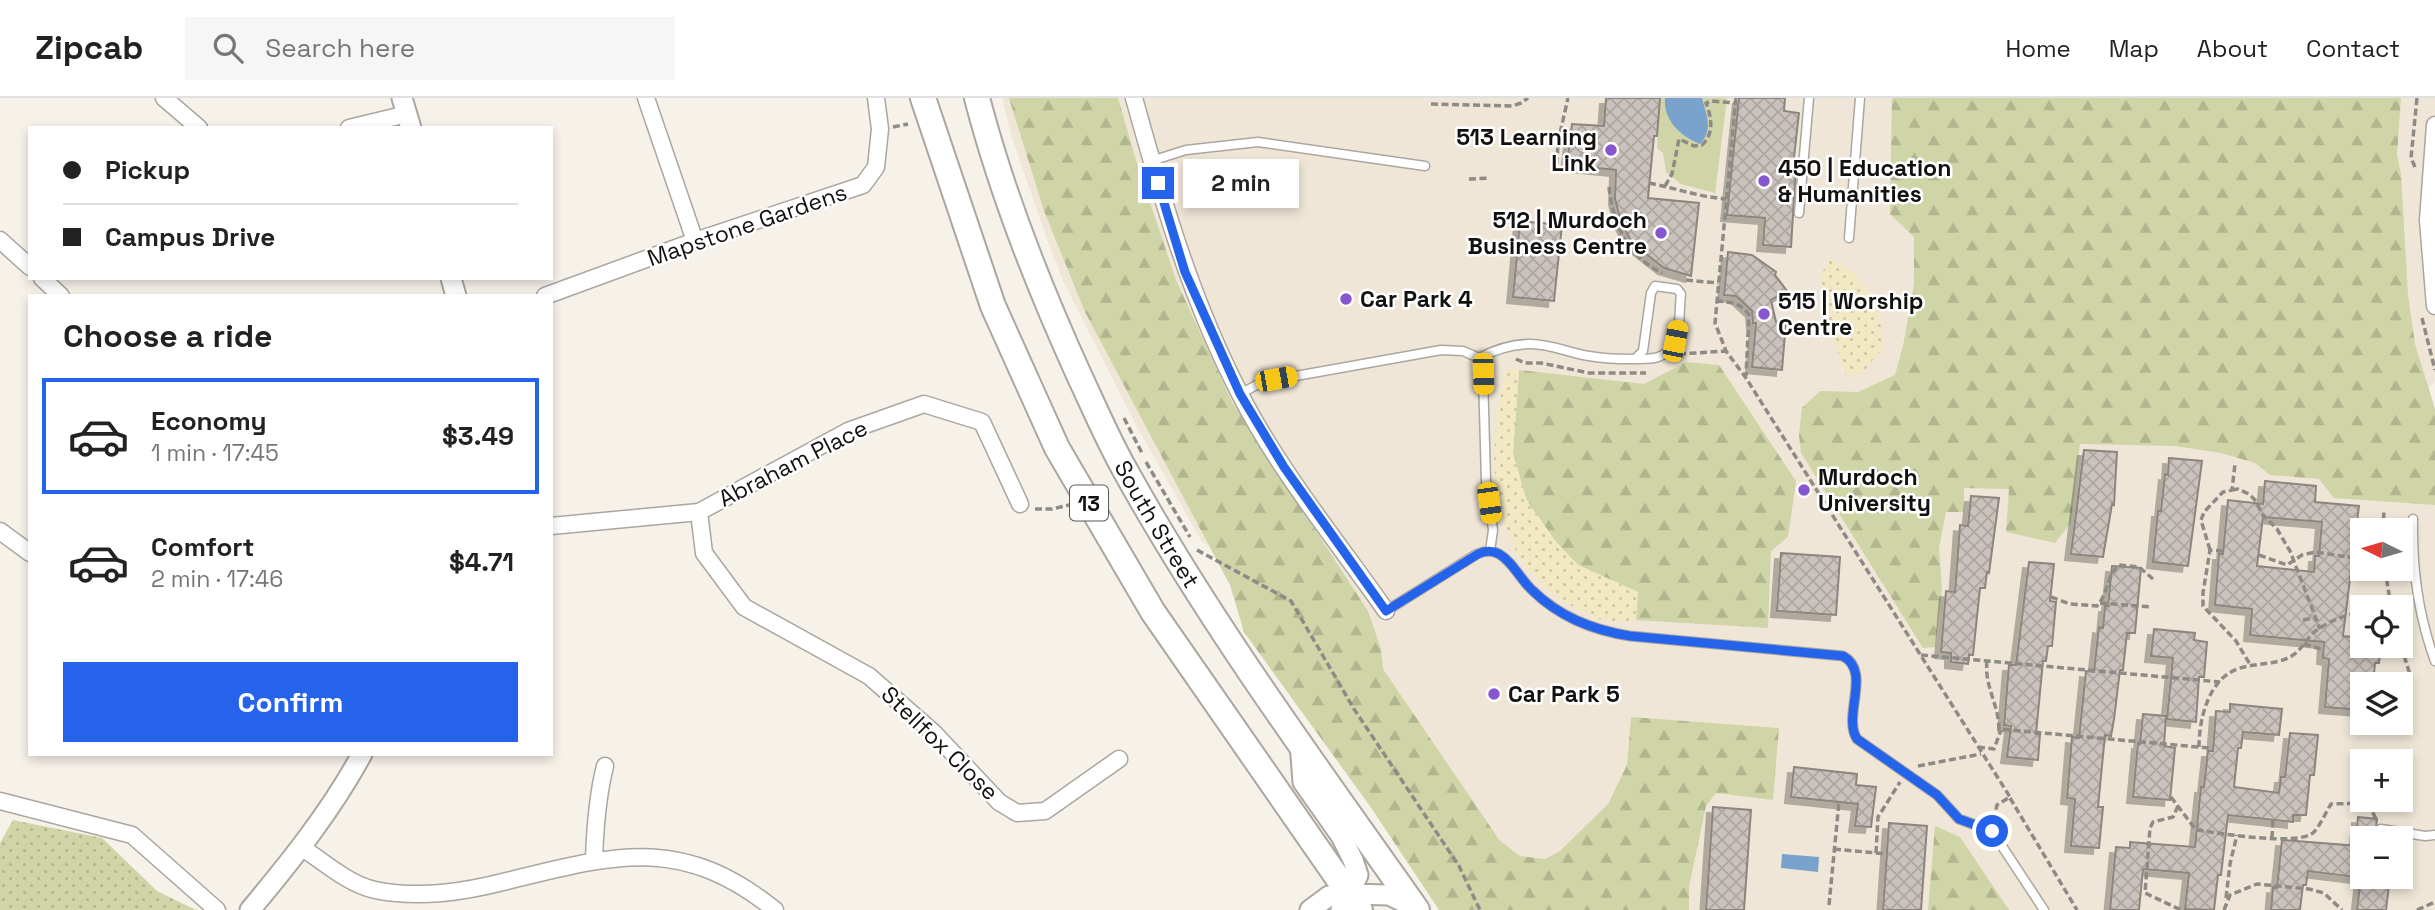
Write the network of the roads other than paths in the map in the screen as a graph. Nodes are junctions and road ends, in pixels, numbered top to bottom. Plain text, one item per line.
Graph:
1 (164, 98) edge
2 (646, 98) edge
3 (876, 98) edge
4 (977, 98) edge
5 (1134, 98) edge
6 (1810, 98) edge
7 (1860, 98) edge
8 (914, 106) edge
9 (406, 113) edge
10 (2435, 125) edge
11 (197, 126) edge
12 (357, 126) edge
13 (1151, 161) junction
14 (1425, 166) dead end
15 (1799, 213) dead end
16 (1849, 238) dead end
17 (0, 240) edge
18 (695, 241) junction
19 (28, 265) edge
20 (44, 280) edge
21 (59, 294) edge
22 (550, 294) edge
23 (2435, 306) edge
24 (1479, 358) junction
25 (1635, 359) junction
26 (1240, 394) junction
27 (1020, 505) dead end
28 (699, 512) junction
29 (553, 526) edge
30 (0, 531) edge
31 (1490, 551) junction
32 (28, 552) edge
33 (2413, 559) edge
34 (1386, 611) joint
35 (2435, 661) edge
36 (1300, 743) junction
37 (361, 756) edge
38 (1119, 759) dead end
39 (605, 766) dead end
40 (0, 801) edge
41 (2413, 834) edge
42 (2435, 835) edge
43 (301, 848) junction
44 (594, 860) junction
45 (1327, 863) junction
46 (1350, 905) edge
47 (1314, 907) edge
48 (1415, 908) edge
49 (217, 910) edge
50 (250, 910) edge
51 (775, 910) edge
52 (2043, 910) edge

1 - 11 street
2 - 18 street
3 - 18 street, Mapstone Gardens
4 - 36 highway, South Street / 13
5 - 13 street
6 - 15 lane
7 - 16 lane
8 - 45 highway, 13
9 - 12 street
10 - 23 street
13 - 14 lane
13 - 26 street
17 - 19 street
18 - 22 street, Mapstone Gardens
20 - 21 street
24 - 25 lane
24 - 26 lane
24 - 31 lane
25 - 25 lane
26 - 34 street
27 - 28 street, Abraham Place
28 - 29 street, Abraham Place
28 - 38 street, Stellfox Close
30 - 32 street
31 - 34 lane
31 - 52 lane
33 - 35 lane
36 - 46 street
36 - 48 highway, South Street / 13
37 - 43 street
39 - 44 street
40 - 49 street
41 - 42 lane
43 - 44 street
43 - 50 street
44 - 51 street
45 - 46 highway, 13
45 - 47 street
46 - 47 street
46 - 48 street

